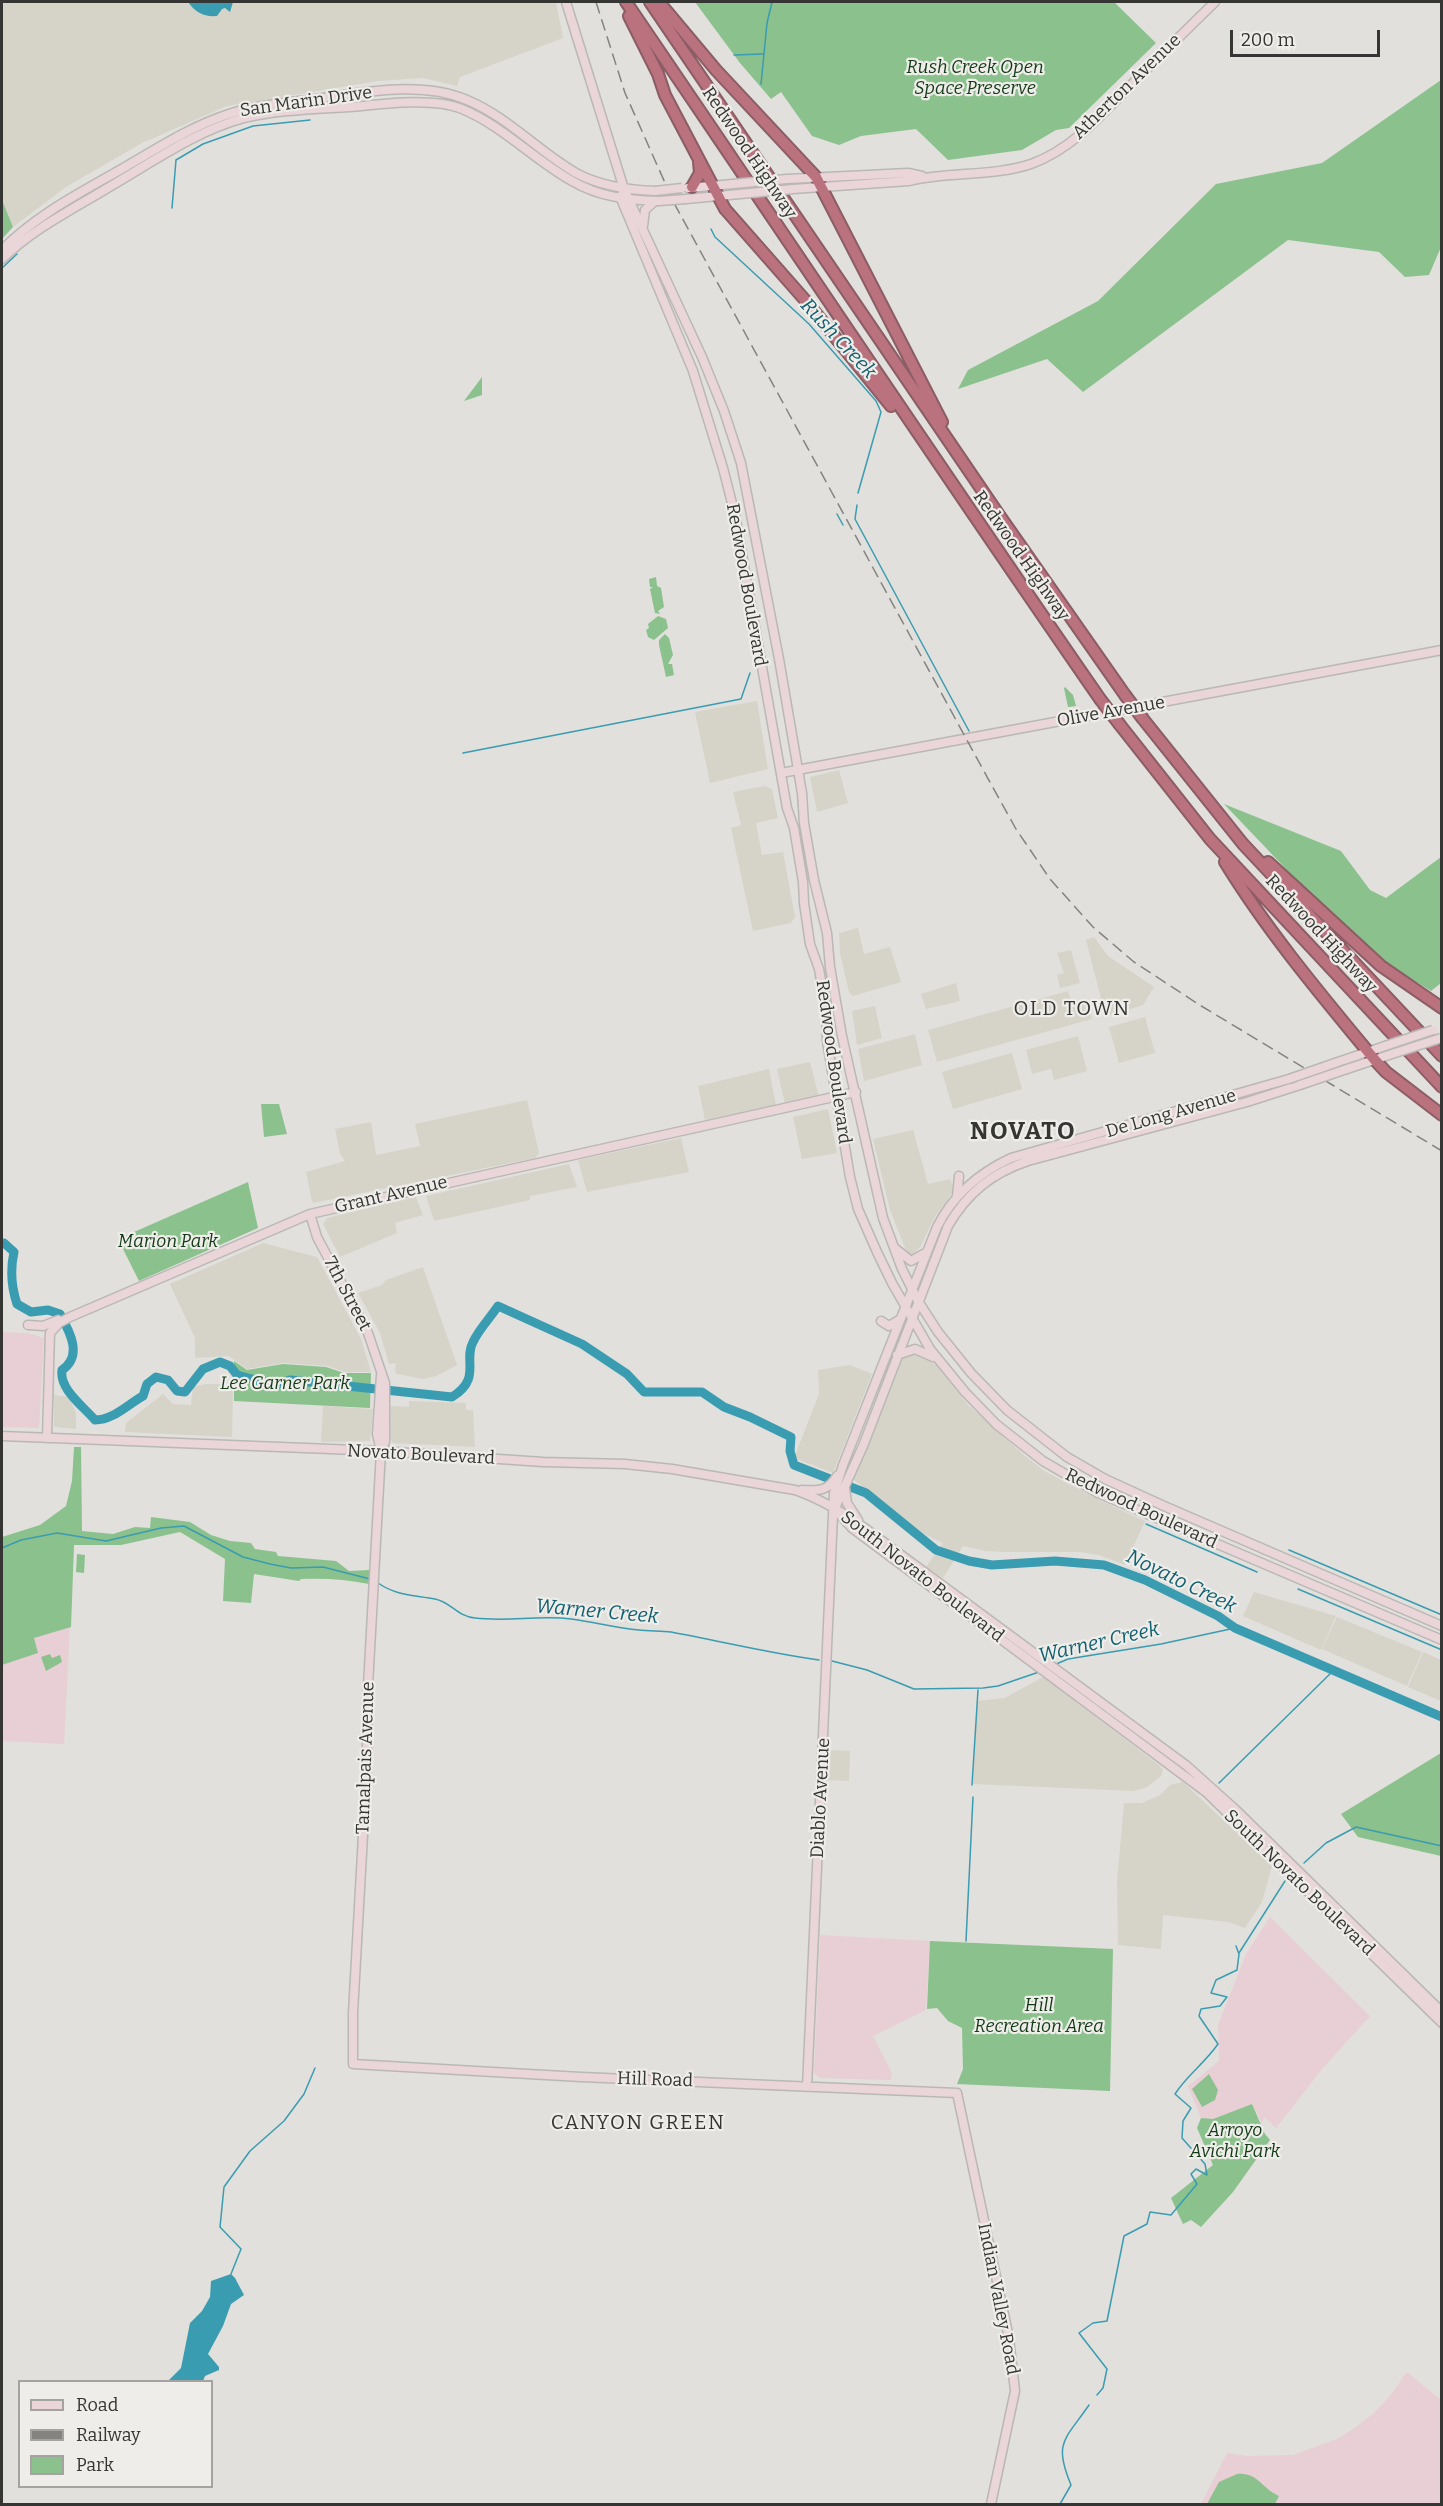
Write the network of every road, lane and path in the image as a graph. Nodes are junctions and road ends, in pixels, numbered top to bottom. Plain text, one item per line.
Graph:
1 (566, 2) edge
2 (624, 2) edge
3 (650, 2) edge
4 (659, 2) edge
5 (1215, 2) edge
6 (698, 159) junction
7 (819, 182) junction
8 (687, 188) junction
9 (624, 189) junction
10 (715, 191) junction
11 (621, 199) junction
12 (631, 201) junction
13 (657, 201) junction
14 (643, 229) junction
15 (2, 250) edge
16 (2, 260) edge
17 (909, 422) junction
18 (951, 445) junction
19 (1442, 650) edge
20 (798, 770) junction
21 (781, 773) junction
22 (1210, 839) junction
23 (1243, 844) junction
24 (1442, 1008) edge
25 (1437, 1028) edge
26 (1441, 1038) edge
27 (1371, 1056) junction
28 (1442, 1056) edge
29 (1442, 1088) edge
30 (856, 1092) junction
31 (1245, 1093) junction
32 (838, 1097) junction
33 (1221, 1109) junction
34 (1442, 1115) edge
35 (959, 1176) dead end
36 (972, 1187) junction
37 (957, 1197) junction
38 (310, 1214) junction
39 (893, 1247) junction
40 (927, 1252) junction
41 (913, 1290) junction
42 (918, 1300) junction
43 (905, 1308) junction
44 (901, 1318) junction
45 (911, 1318) junction
46 (60, 1321) junction
47 (881, 1321) dead end
48 (28, 1326) dead end
49 (897, 1355) junction
50 (942, 1366) junction
51 (879, 1373) junction
52 (890, 1377) junction
53 (980, 1382) junction
54 (965, 1392) junction
55 (858, 1428) junction
56 (2, 1436) edge
57 (47, 1438) junction
58 (863, 1446) junction
59 (381, 1451) junction
60 (843, 1472) junction
61 (840, 1488) junction
62 (795, 1490) junction
63 (835, 1509) junction
64 (852, 1528) junction
65 (866, 1529) junction
66 (834, 1535) junction
67 (1442, 1626) edge
68 (1442, 1640) edge
69 (1040, 1663) junction
70 (1050, 1670) junction
71 (1442, 2012) edge
72 (1442, 2023) edge
73 (352, 2064) joint
74 (807, 2087) junction
75 (957, 2093) joint
76 (991, 2505) edge

1 - 9 main road, Redwood Boulevard
2 - 6 highway
2 - 17 highway, Redwood Highway
3 - 18 highway, Redwood Highway
4 - 7 highway
5 - 7 main road, Atherton Avenue
6 - 8 highway
6 - 10 highway
7 - 10 main road, Atherton Avenue, bridge
7 - 10 main road, Atherton Avenue, bridge
7 - 18 highway
8 - 9 main road, Atherton Avenue, bridge
8 - 10 main road, Atherton Avenue
9 - 11 main road
9 - 12 main road, Redwood Boulevard
9 - 15 main road, San Marin Drive
10 - 13 main road, Atherton Avenue, bridge
10 - 17 highway
11 - 12 main road, Atherton Avenue
11 - 16 main road, San Marin Drive
11 - 21 main road, Redwood Boulevard
12 - 13 main road, Atherton Avenue
12 - 14 main road, Redwood Boulevard
13 - 14 main road
14 - 20 main road, Redwood Boulevard
17 - 22 highway, Redwood Highway, bridge
18 - 23 highway, Redwood Highway, bridge
19 - 20 main road, Olive Avenue
20 - 21 main road, Olive Avenue
20 - 30 main road, Redwood Boulevard
21 - 32 main road, Redwood Boulevard
22 - 27 highway
22 - 29 highway, Redwood Highway
23 - 24 highway
23 - 28 highway, Redwood Highway
25 - 27 main road, De Long Avenue, bridge
26 - 27 main road, De Long Avenue, bridge
27 - 31 main road, De Long Avenue, bridge
27 - 33 main road, De Long Avenue, bridge
27 - 34 highway
30 - 32 main road, Grant Avenue
30 - 39 main road, Redwood Boulevard
31 - 33 main road
31 - 36 main road, De Long Avenue
32 - 38 main road, Grant Avenue
32 - 43 main road, Redwood Boulevard
33 - 36 main road, De Long Avenue
35 - 37 main road
36 - 37 main road, De Long Avenue
36 - 42 main road, De Long Avenue
37 - 40 main road, De Long Avenue
38 - 46 main road, Grant Avenue
38 - 59 main road, 7th Street
39 - 40 main road
39 - 41 main road, Redwood Boulevard
40 - 41 main road, De Long Avenue
41 - 42 main road, Redwood Boulevard
41 - 43 main road, De Long Avenue
42 - 45 main road, De Long Avenue
42 - 53 main road, Redwood Boulevard
43 - 44 main road, Diablo Avenue
43 - 45 main road, Redwood Boulevard
44 - 47 main road
44 - 51 main road, Diablo Avenue
45 - 49 main road, Diablo Avenue
45 - 50 main road, Redwood Boulevard
46 - 48 main road, Grant Avenue
46 - 57 main road
49 - 50 main road
49 - 52 main road, Diablo Avenue
50 - 54 main road, Redwood Boulevard
51 - 52 main road
51 - 55 main road, Diablo Avenue
52 - 58 main road, Diablo Avenue
53 - 54 main road
53 - 67 main road, Redwood Boulevard
54 - 68 main road, Redwood Boulevard
55 - 58 main road
55 - 60 main road, Diablo Avenue
56 - 57 main road, Novato Boulevard
57 - 59 main road, Novato Boulevard
58 - 60 main road, Diablo Avenue
59 - 62 main road, Novato Boulevard
59 - 73 main road, Tamalpais Avenue
60 - 61 main road, Diablo Avenue
61 - 62 main road
61 - 63 main road, Diablo Avenue
61 - 65 main road
62 - 63 main road, Novato Boulevard
63 - 64 main road, South Novato Boulevard
63 - 65 main road, South Novato Boulevard
63 - 66 main road, Diablo Avenue
64 - 66 main road
64 - 69 main road, South Novato Boulevard
65 - 69 main road, South Novato Boulevard
66 - 74 main road, Diablo Avenue
69 - 70 main road, South Novato Boulevard
70 - 71 main road, South Novato Boulevard
70 - 72 main road, South Novato Boulevard
73 - 74 main road, Hill Road
74 - 75 main road, Hill Road
75 - 76 main road, Indian Valley Road

